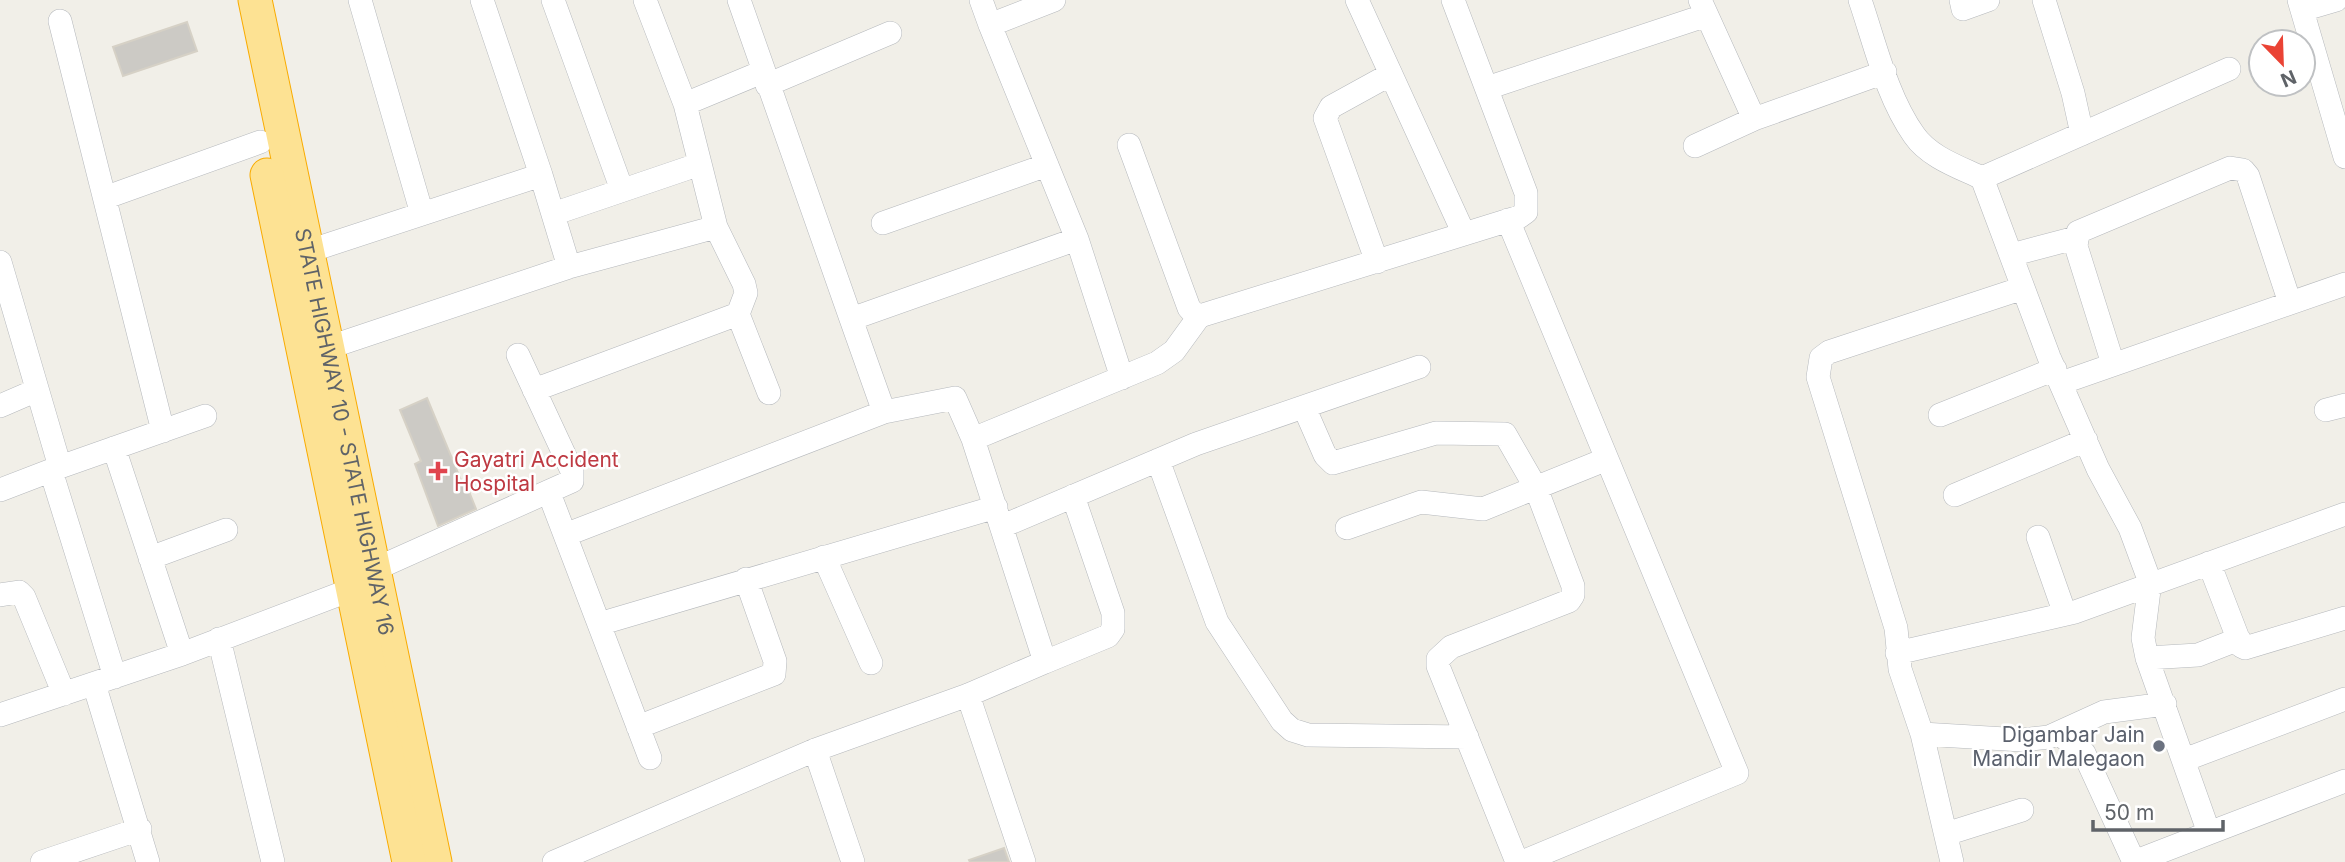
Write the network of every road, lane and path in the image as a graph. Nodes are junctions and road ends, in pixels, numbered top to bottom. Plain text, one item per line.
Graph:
1 (231, 0) edge
2 (255, 0) edge
3 (360, 0) edge
4 (482, 0) edge
5 (554, 0) edge
6 (645, 0) edge
7 (739, 0) edge
8 (981, 0) edge
9 (1054, 0) edge
10 (1357, 0) edge
11 (1453, 0) edge
12 (1860, 0) edge
13 (1961, 0) edge
14 (1988, 0) edge
15 (2044, 0) edge
16 (2336, 0) edge
17 (2300, 5) edge
18 (1702, 8) edge
19 (60, 21) dead end
20 (990, 25) junction
21 (890, 33) dead end
22 (2229, 69) dead end
23 (1885, 72) junction
24 (1391, 74) junction
25 (765, 79) junction
26 (1487, 89) junction
27 (685, 104) junction
28 (1754, 119) junction
29 (2082, 134) junction
30 (260, 142) junction
31 (1129, 145) dead end
32 (1695, 146) dead end
33 (2345, 157) edge
34 (700, 164) junction
35 (1047, 165) junction
36 (541, 175) junction
37 (1982, 178) junction
38 (622, 190) junction
39 (107, 197) junction
40 (552, 214) junction
41 (422, 215) junction
42 (1508, 220) junction
43 (883, 223) dead end
44 (716, 227) junction
45 (1464, 234) junction
46 (2075, 238) junction
47 (1077, 239) junction
48 (296, 255) junction
49 (2011, 255) junction
50 (0, 262) edge
51 (1377, 262) junction
52 (569, 267) junction
53 (2345, 284) edge
54 (2023, 288) junction
55 (2290, 303) junction
56 (738, 314) junction
57 (1198, 318) junction
58 (850, 319) junction
59 (8, 326) edge
60 (327, 348) junction
61 (518, 355) dead end
62 (2113, 365) junction
63 (1419, 367) dead end
64 (2058, 376) junction
65 (1122, 378) junction
66 (37, 390) junction
67 (534, 390) junction
68 (769, 393) dead end
69 (0, 406) edge
70 (1304, 407) junction
71 (884, 412) junction
72 (1940, 415) dead end
73 (205, 416) dead end
74 (163, 431) junction
75 (973, 439) junction
76 (2086, 440) junction
77 (114, 448) junction
78 (1607, 459) junction
79 (1158, 460) junction
80 (56, 469) junction
81 (1536, 488) junction
82 (0, 490) edge
83 (549, 493) junction
84 (1955, 495) dead end
85 (1073, 496) junction
86 (2345, 514) edge
87 (1000, 517) junction
88 (1348, 528) dead end
89 (226, 530) dead end
90 (565, 535) junction
91 (2038, 537) dead end
92 (824, 557) junction
93 (150, 558) junction
94 (2209, 563) junction
95 (746, 579) junction
96 (367, 580) junction
97 (2150, 585) junction
98 (0, 595) edge
99 (2065, 614) junction
100 (2345, 618) edge
101 (599, 624) junction
102 (219, 639) junction
103 (2239, 639) junction
104 (1897, 653) junction
105 (182, 654) junction
106 (2147, 658) junction
107 (1045, 662) junction
108 (871, 663) dead end
109 (105, 681) junction
110 (64, 694) junction
111 (968, 695) junction
112 (2345, 699) edge
113 (2165, 704) junction
114 (0, 715) edge
115 (638, 727) junction
116 (2058, 733) junction
117 (1922, 734) junction
118 (1467, 737) junction
119 (815, 750) junction
120 (650, 758) dead end
121 (2185, 760) junction
122 (2345, 781) edge
123 (2022, 810) dead end
124 (140, 829) junction
125 (2209, 833) junction
126 (1946, 834) junction
127 (42, 862) edge
128 (148, 862) edge
129 (273, 862) edge
130 (409, 862) edge
131 (435, 862) edge
132 (554, 862) edge
133 (853, 862) edge
134 (1024, 862) edge
135 (1520, 862) edge
136 (1952, 862) edge
137 (2134, 862) edge

1 - 30 highway, STATE HIGHWAY 10 - STATE HIGHWAY 16
2 - 48 highway, STATE HIGHWAY 10 - STATE HIGHWAY 16
3 - 41 street
4 - 36 street
5 - 38 street
6 - 27 street
7 - 25 street
8 - 20 street
9 - 20 street
10 - 24 street
11 - 26 street
12 - 23 street
13 - 14 street
15 - 29 street
16 - 17 street
17 - 33 street
18 - 26 street
18 - 28 street
19 - 39 street
20 - 35 street
21 - 25 street
22 - 29 street
23 - 28 street
23 - 37 street
24 - 45 street
24 - 51 street
25 - 27 street
25 - 58 street
26 - 42 street
27 - 34 street
28 - 32 street
29 - 37 street
30 - 39 street
30 - 48 highway, STATE HIGHWAY 10 - STATE HIGHWAY 16
31 - 57 street
34 - 38 street
34 - 44 street
35 - 43 street
35 - 47 street
36 - 40 street
36 - 41 street
37 - 49 street
38 - 40 street
39 - 74 street
40 - 52 street
41 - 48 street
42 - 45 street
42 - 78 street
44 - 52 street
44 - 56 street
45 - 51 street
46 - 49 street
46 - 55 street
46 - 62 street
47 - 58 street
47 - 65 street
48 - 60 highway, STATE HIGHWAY 10 - STATE HIGHWAY 16
48 - 96 highway, STATE HIGHWAY 10 - STATE HIGHWAY 16
49 - 54 street
50 - 59 street
51 - 57 street
52 - 60 street
53 - 55 street
54 - 64 street
54 - 104 street
55 - 62 street
56 - 67 street
56 - 68 street
57 - 65 street
58 - 71 street
59 - 66 street
60 - 96 highway, STATE HIGHWAY 10 - STATE HIGHWAY 16
61 - 67 street
62 - 64 street
63 - 70 street
64 - 72 street
64 - 76 street
65 - 75 street
66 - 69 street
66 - 80 street
67 - 83 street
70 - 79 street
70 - 81 street
71 - 75 street
71 - 90 street
73 - 74 street
74 - 77 street
75 - 87 street
76 - 84 street
76 - 97 street
77 - 80 street
77 - 93 street
78 - 81 street
78 - 135 street
79 - 85 street
79 - 118 street
80 - 82 street
80 - 109 street
81 - 88 street
81 - 118 street
83 - 90 street
83 - 96 street
85 - 87 street
85 - 107 street
86 - 94 street
87 - 92 street
87 - 107 street
89 - 93 street
90 - 101 street
91 - 99 street
92 - 95 street
92 - 108 street
93 - 105 street
94 - 97 street
94 - 103 street
95 - 101 street
95 - 115 street
96 - 102 street
96 - 130 highway, STATE HIGHWAY 10 - STATE HIGHWAY 16
96 - 131 highway, STATE HIGHWAY 10 - STATE HIGHWAY 16
97 - 99 street
97 - 106 street
98 - 110 street
99 - 104 street
100 - 103 street
101 - 115 street
102 - 105 street
102 - 129 street
103 - 106 street
104 - 117 street
105 - 109 street
106 - 113 street
107 - 111 street
109 - 110 street
109 - 124 street
110 - 114 street
111 - 119 street
111 - 134 street
112 - 121 street
113 - 116 street
113 - 121 street
115 - 120 street
116 - 117 street
116 - 137 street
117 - 126 street
118 - 135 street
119 - 132 street
119 - 133 street
121 - 125 street
122 - 125 street
123 - 126 street
124 - 127 street
124 - 128 street
125 - 137 street
126 - 136 street

